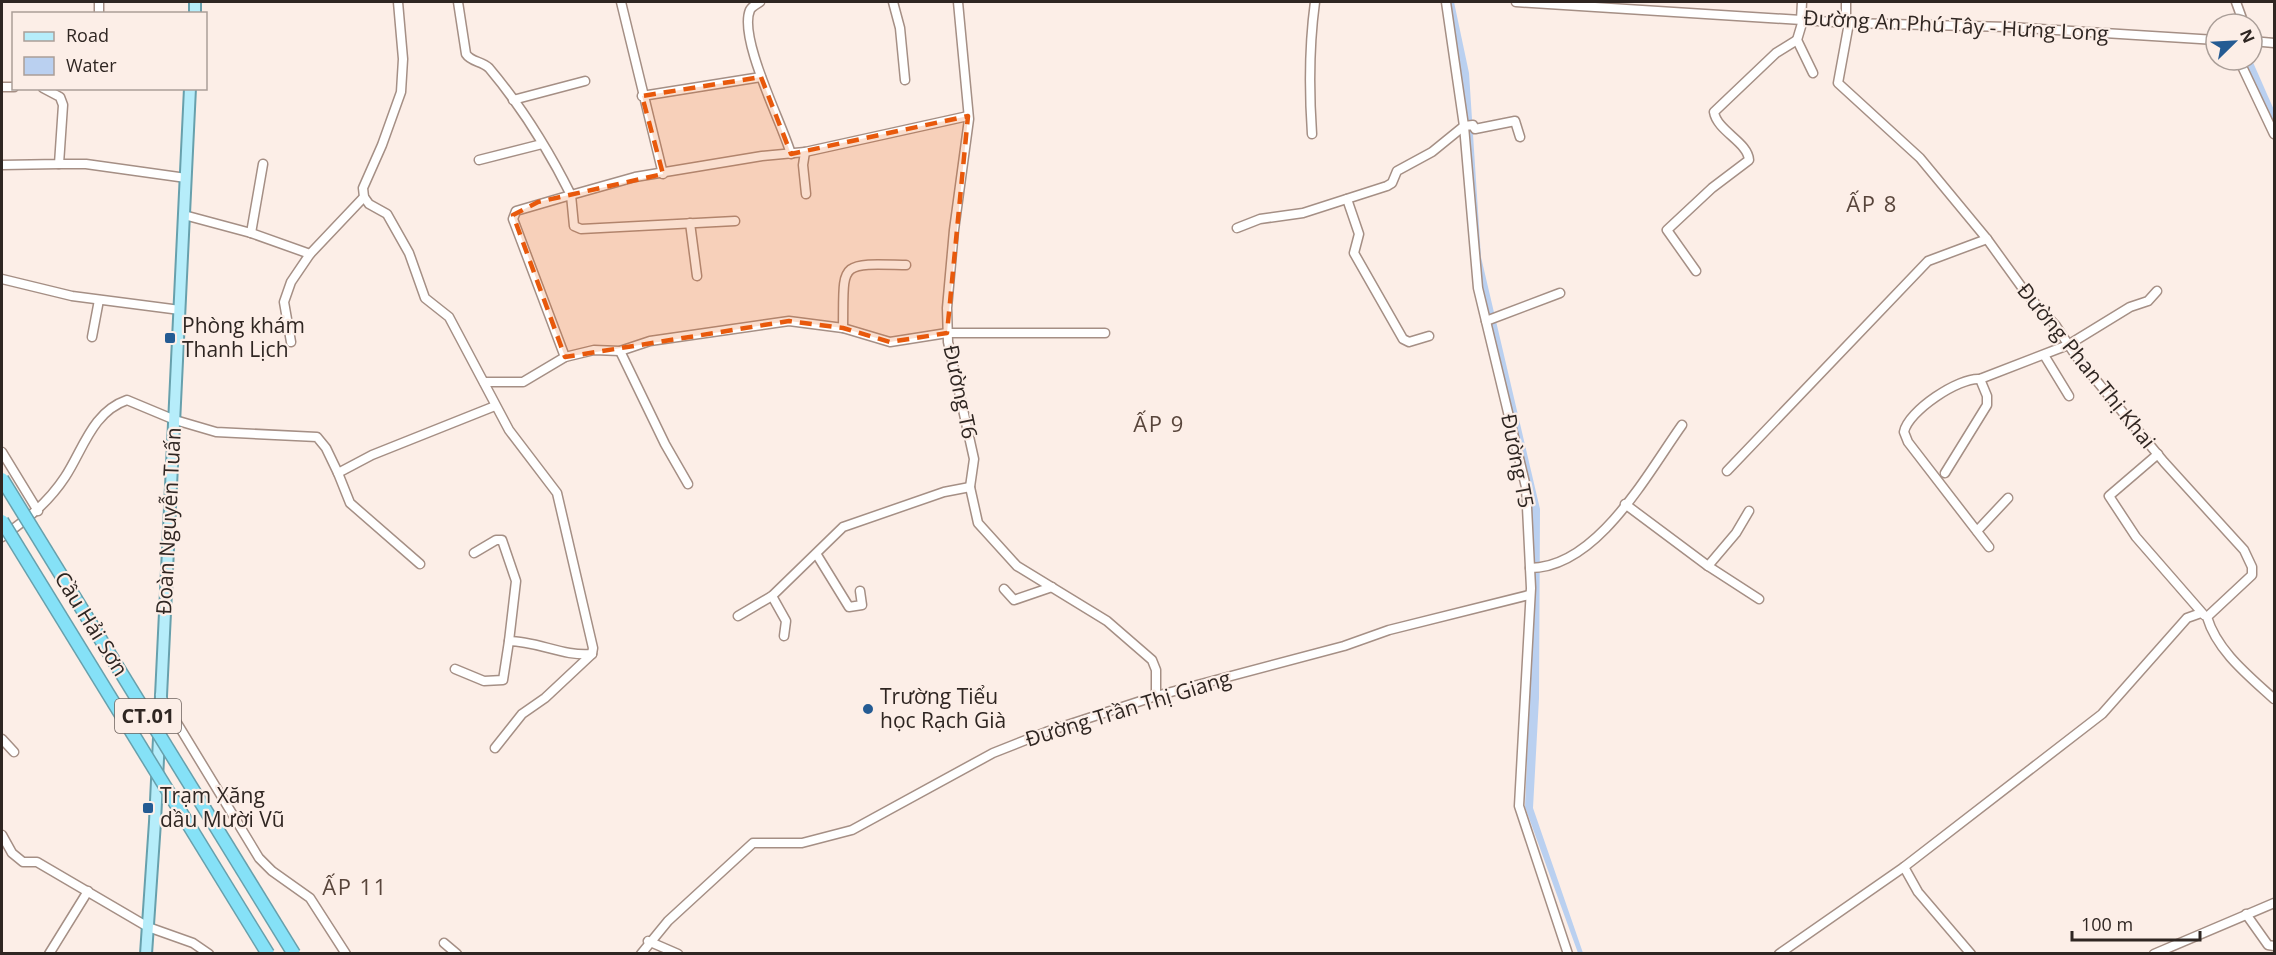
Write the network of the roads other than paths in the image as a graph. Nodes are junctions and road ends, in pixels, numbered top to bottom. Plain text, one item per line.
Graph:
1 (398, 2) edge
2 (458, 2) edge
3 (621, 2) edge
4 (760, 2) edge
5 (893, 2) edge
6 (958, 2) edge
7 (1315, 2) edge
8 (1446, 2) edge
9 (1516, 2) edge
10 (1802, 2) edge
11 (1846, 2) edge
12 (1802, 20) junction
13 (1847, 23) junction
14 (2204, 39) edge
15 (1797, 40) junction
16 (2245, 72) edge
17 (1813, 73) dead end
18 (761, 77) junction
19 (905, 80) dead end
20 (585, 81) dead end
21 (47, 90) edge
22 (190, 90) edge
23 (642, 96) junction
24 (513, 100) junction
25 (968, 116) junction
26 (1464, 126) junction
27 (1312, 135) dead end
28 (2274, 135) edge
29 (1520, 137) dead end
30 (542, 144) junction
31 (805, 152) junction
32 (791, 154) junction
33 (479, 160) dead end
34 (59, 164) junction
35 (262, 164) dead end
36 (2, 165) edge
37 (663, 174) junction
38 (186, 178) junction
39 (806, 194) dead end
40 (571, 195) junction
41 (364, 197) junction
42 (1347, 199) junction
43 (184, 215) junction
44 (735, 221) dead end
45 (690, 223) junction
46 (1237, 228) dead end
47 (251, 233) junction
48 (1987, 239) junction
49 (310, 254) junction
50 (906, 265) dead end
51 (1696, 272) dead end
52 (697, 276) dead end
53 (2, 279) edge
54 (2157, 291) dead end
55 (1560, 292) dead end
56 (99, 300) junction
57 (180, 310) junction
58 (1486, 321) junction
59 (843, 328) junction
60 (947, 333) junction
61 (1105, 333) dead end
62 (1429, 336) dead end
63 (92, 337) dead end
64 (291, 342) dead end
65 (2068, 345) junction
66 (620, 351) junction
67 (2044, 355) junction
68 (565, 357) junction
69 (1980, 379) junction
70 (484, 382) junction
71 (2069, 396) dead end
72 (495, 406) junction
73 (175, 420) junction
74 (1682, 425) dead end
75 (2, 452) edge
76 (2158, 454) junction
77 (1727, 471) dead end
78 (338, 473) junction
79 (1945, 473) dead end
80 (2, 479) edge
81 (688, 484) dead end
82 (970, 488) junction
83 (2008, 498) dead end
84 (1625, 504) junction
85 (38, 511) junction
86 (1749, 512) dead end
87 (2, 521) edge
88 (1977, 531) junction
89 (2, 537) edge
90 (1989, 547) dead end
91 (474, 553) dead end
92 (817, 555) junction
93 (420, 564) dead end
94 (1708, 566) junction
95 (1531, 568) junction
96 (1052, 587) junction
97 (1004, 589) dead end
98 (860, 591) dead end
99 (1529, 595) junction
100 (772, 596) junction
101 (1759, 599) dead end
102 (2204, 615) junction
103 (738, 616) dead end
104 (784, 636) dead end
105 (509, 641) junction
106 (592, 654) junction
107 (455, 669) dead end
108 (160, 694) junction
109 (1156, 696) junction
110 (2274, 699) edge
111 (2, 739) edge
112 (495, 747) dead end
113 (14, 752) dead end
114 (2, 835) edge
115 (1904, 867) junction
116 (88, 891) junction
117 (2274, 903) edge
118 (2246, 914) junction
119 (147, 927) junction
120 (648, 941) junction
121 (444, 943) dead end
122 (2274, 946) edge
123 (49, 954) edge
124 (146, 954) edge
125 (209, 954) edge
126 (268, 954) edge
127 (294, 954) edge
128 (346, 954) edge
129 (457, 954) edge
130 (641, 954) edge
131 (678, 954) edge
132 (1568, 954) edge
133 (1779, 954) edge
134 (1971, 954) edge
135 (2154, 954) edge

1 - 41 street
2 - 24 street
3 - 23 street
4 - 18 street
5 - 19 street
6 - 25 street, Đường T6
7 - 27 street
8 - 26 street, Đường T5
9 - 12 street, Đường An Phú Tây - Hưng Long
10 - 12 street
11 - 13 street
12 - 13 street, Đường An Phú Tây - Hưng Long
12 - 15 street
13 - 14 street, Đường An Phú Tây - Hưng Long
13 - 48 street, Đường Phan Thị Khai
15 - 17 street
15 - 51 street
16 - 28 street
18 - 23 street
18 - 32 street
20 - 24 street
21 - 34 street
22 - 38 main road, Đoàn Nguyễn Tuấn
23 - 37 street
24 - 30 street
25 - 31 street
25 - 60 street, Đường T6
26 - 29 street
26 - 42 street
26 - 58 street, Đường T5
30 - 33 street
30 - 40 street
31 - 32 street
31 - 39 street
32 - 37 street
34 - 36 street
34 - 38 street
35 - 47 street
37 - 40 street
38 - 43 main road, Đoàn Nguyễn Tuấn
40 - 45 street
40 - 68 street
41 - 49 street
41 - 70 street
42 - 46 street
42 - 62 street
43 - 47 street
43 - 57 main road, Đoàn Nguyễn Tuấn
44 - 45 street
45 - 52 street
47 - 49 street
48 - 65 street, Đường Phan Thị Khai
48 - 77 street
49 - 64 street
50 - 59 street
53 - 56 street
54 - 65 street
55 - 58 street
56 - 57 street
56 - 63 street
57 - 73 main road, Đoàn Nguyễn Tuấn
58 - 95 street, Đường T5
59 - 60 street
59 - 66 street
60 - 61 street
60 - 82 street, Đường T6
65 - 67 street
65 - 76 street, Đường Phan Thị Khai
66 - 68 street
66 - 81 street
67 - 69 street
67 - 71 street
68 - 70 street
69 - 79 street
69 - 88 street
70 - 72 street
72 - 78 street
72 - 106 street
73 - 78 street
73 - 85 street
73 - 108 main road, Đoàn Nguyễn Tuấn
74 - 84 street
75 - 85 street
76 - 102 street
76 - 102 street, Đường Phan Thị Khai
78 - 93 street
80 - 127 highway, Cầu Hải Sơn / CT.01, bridge
82 - 92 street
82 - 96 street, Đường T6
83 - 88 street
84 - 94 street
84 - 95 street
85 - 89 street
86 - 94 street
87 - 126 highway, Cầu Hải Sơn / CT.01, bridge
88 - 90 street
91 - 105 street
92 - 98 street
92 - 100 street
94 - 101 street
95 - 99 street, Đường T5
96 - 97 street
96 - 109 street, Đường T6
99 - 109 street, Đường Trần Thị Giang
99 - 132 street, Đường T5
100 - 103 street
100 - 104 street
102 - 110 street
102 - 115 street, Đường Phan Thị Khai
105 - 106 street
105 - 107 street
106 - 112 street
108 - 119 main road, Đoàn Nguyễn Tuấn
108 - 128 street
109 - 120 street, Đường Trần Thị Giang
111 - 113 street
114 - 116 street
115 - 133 street, Đường Phan Thị Khai
115 - 134 street
116 - 119 street
116 - 123 street
117 - 118 street
118 - 122 street
118 - 135 street
119 - 124 main road, Đoàn Nguyễn Tuấn
119 - 125 street
120 - 130 street, Đường Trần Thị Giang
120 - 131 street
121 - 129 street

